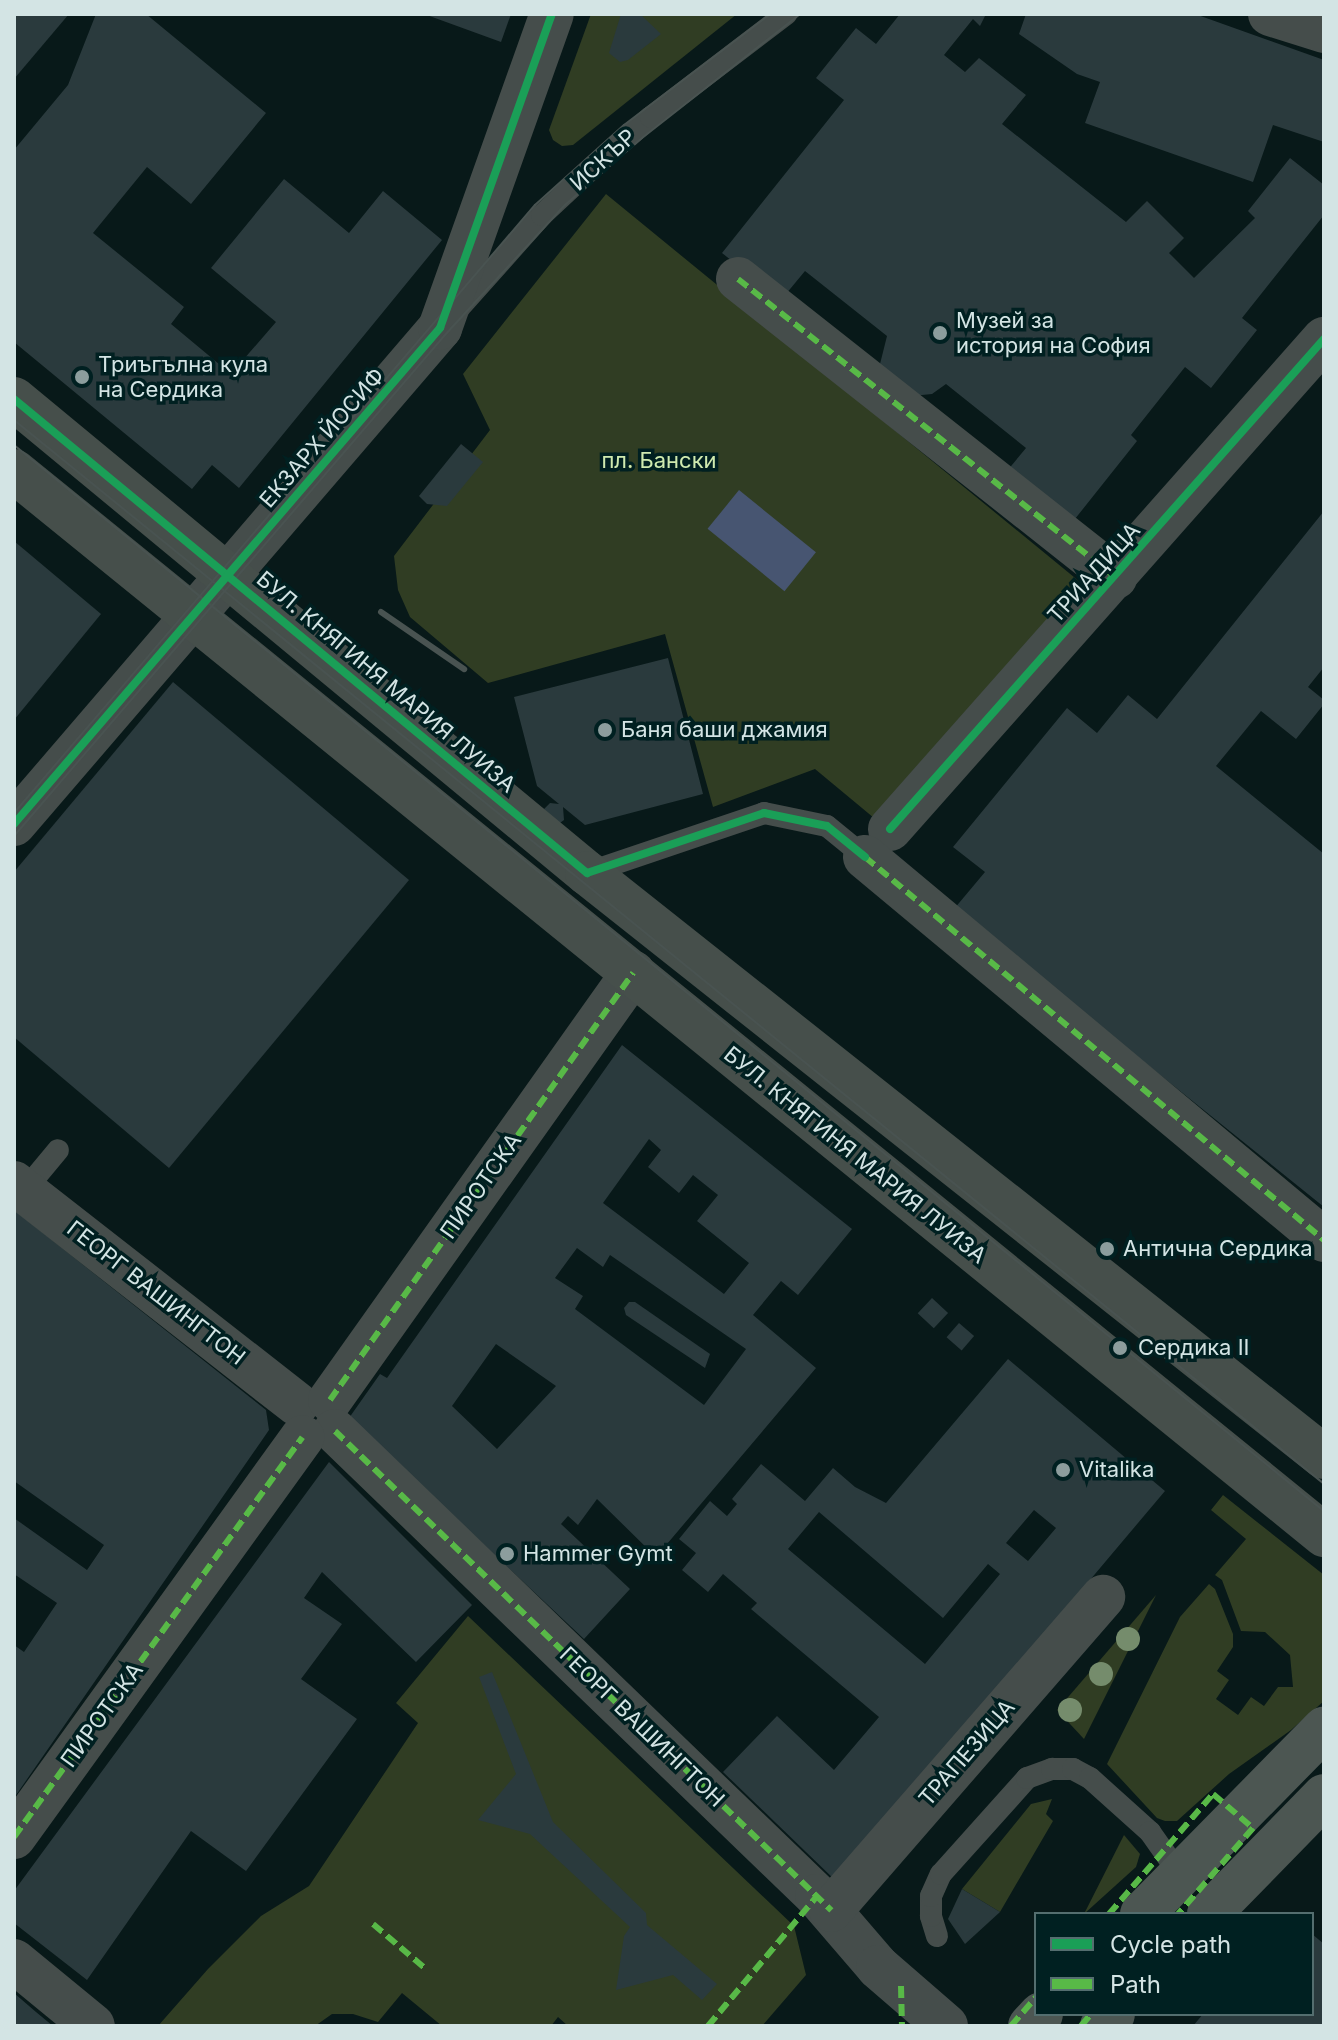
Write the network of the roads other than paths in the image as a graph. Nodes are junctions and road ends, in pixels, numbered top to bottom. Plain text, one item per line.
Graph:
1 (552, 14) edge
2 (786, 14) edge
3 (1270, 14) edge
4 (1324, 31) edge
5 (738, 279) dead end
6 (440, 328) junction
7 (1324, 339) edge
8 (14, 399) edge
9 (14, 471) edge
10 (228, 575) junction
11 (1115, 577) junction
12 (193, 615) junction
13 (14, 824) edge
14 (877, 843) junction
15 (587, 873) junction
16 (633, 973) junction
17 (58, 1150) dead end
18 (19, 1187) edge
19 (1324, 1240) edge
20 (316, 1418) junction
21 (1324, 1457) edge
22 (1324, 1535) edge
23 (1103, 1597) dead end
24 (1324, 1729) edge
25 (1324, 1796) edge
26 (14, 1837) edge
27 (1181, 1876) junction
28 (831, 1910) junction
29 (1144, 1912) edge
30 (1211, 1912) edge
31 (937, 1936) dead end
32 (14, 1961) edge
33 (93, 2026) edge
34 (946, 2026) edge

1 - 6 street, ЕКЗАРХ ЙОСИФ
2 - 6 lane, ИСКЪР
3 - 4 street
5 - 11 street
6 - 10 street, ЕКЗАРХ ЙОСИФ
7 - 11 street, ТРИАДИЦА
8 - 10 main road, БУЛ. КНЯГИНЯ МАРИЯ ЛУИЗА
9 - 12 main road, БУЛ. КНЯГИНЯ МАРИЯ ЛУИЗА
10 - 12 street, ЕКЗАРХ ЙОСИФ
10 - 15 main road, БУЛ. КНЯГИНЯ МАРИЯ ЛУИЗА
11 - 14 street, ТРИАДИЦА
12 - 13 street, ЕКЗАРХ ЙОСИФ
12 - 16 main road, БУЛ. КНЯГИНЯ МАРИЯ ЛУИЗА
14 - 15 lane
14 - 19 street
15 - 21 main road, БУЛ. КНЯГИНЯ МАРИЯ ЛУИЗА
16 - 20 street, ПИРОТСКА
16 - 22 main road, БУЛ. КНЯГИНЯ МАРИЯ ЛУИЗА
17 - 18 lane
18 - 20 street, ГЕОРГ ВАШИНГТОН
20 - 26 street, ПИРОТСКА
20 - 28 street, ГЕОРГ ВАШИНГТОН
23 - 28 street, ТРАПЕЗИЦА
24 - 27 main road
25 - 30 main road
27 - 29 main road
27 - 31 lane
28 - 34 street, ГЕОРГ ВАШИНГТОН
32 - 33 street

